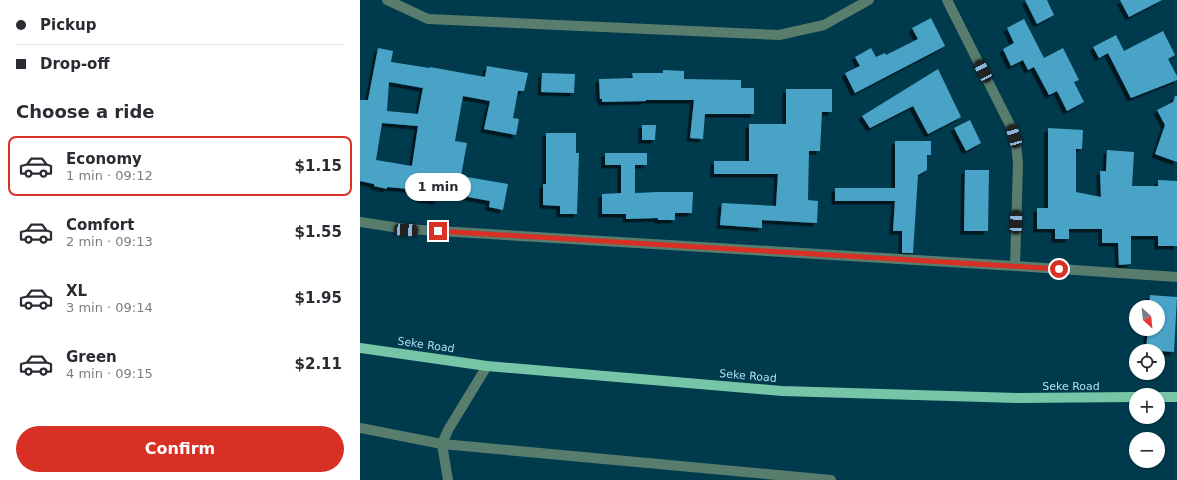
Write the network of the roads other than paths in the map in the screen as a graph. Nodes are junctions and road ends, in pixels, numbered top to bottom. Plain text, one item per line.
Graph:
1 (387, 0) edge
2 (869, 0) edge
3 (947, 0) edge
4 (360, 222) edge
5 (1015, 266) junction
6 (1177, 277) edge
7 (360, 348) edge
8 (487, 366) junction
9 (1129, 397) edge
10 (1165, 397) edge
11 (1177, 397) edge
12 (360, 428) edge
13 (442, 444) junction
14 (448, 480) edge
15 (831, 480) edge

1 - 2 street
3 - 5 street
4 - 5 street
5 - 6 street
7 - 8 main road, Seke Road
8 - 9 main road, Seke Road
8 - 13 street
10 - 11 main road
12 - 13 street
13 - 14 street
13 - 15 street

